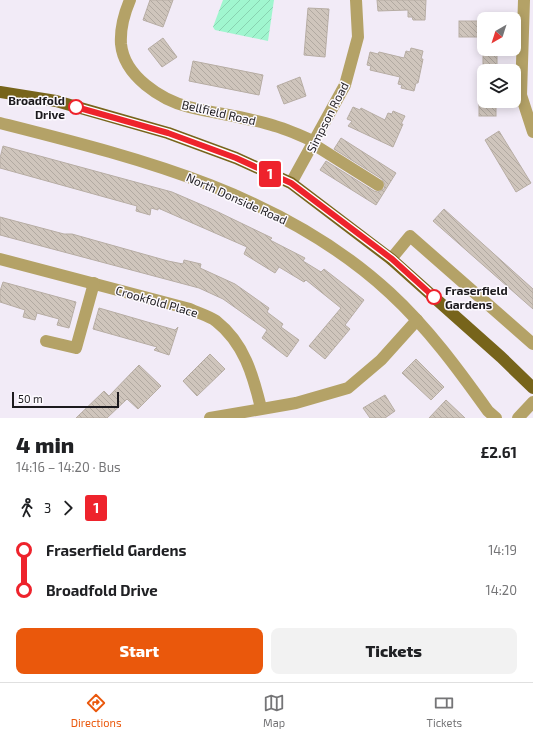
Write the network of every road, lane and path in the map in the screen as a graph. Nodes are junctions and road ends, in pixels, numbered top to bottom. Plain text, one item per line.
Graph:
1 (130, 0) edge
2 (356, 0) edge
3 (524, 0) edge
4 (0, 92) edge
5 (0, 123) edge
6 (533, 132) edge
7 (314, 143) junction
8 (291, 183) junction
9 (378, 185) dead end
10 (0, 259) edge
11 (392, 259) junction
12 (94, 283) junction
13 (417, 320) junction
14 (46, 341) dead end
15 (533, 344) edge
16 (533, 388) edge
17 (533, 402) edge
18 (261, 408) junction
19 (210, 418) edge
20 (496, 418) edge
21 (518, 418) edge

1 - 7 street, Bellfield Road
2 - 7 street, Simpson Road
3 - 6 street
4 - 8 main road
5 - 13 street, North Donside Road
7 - 8 street, Simpson Road
7 - 9 street, Bellfield Road
8 - 11 main road
10 - 12 street, Crookfold Place
11 - 15 street
11 - 16 main road
12 - 14 street
12 - 18 street, Crookfold Place
13 - 18 street
13 - 20 street, North Donside Road
17 - 21 street
18 - 19 street

